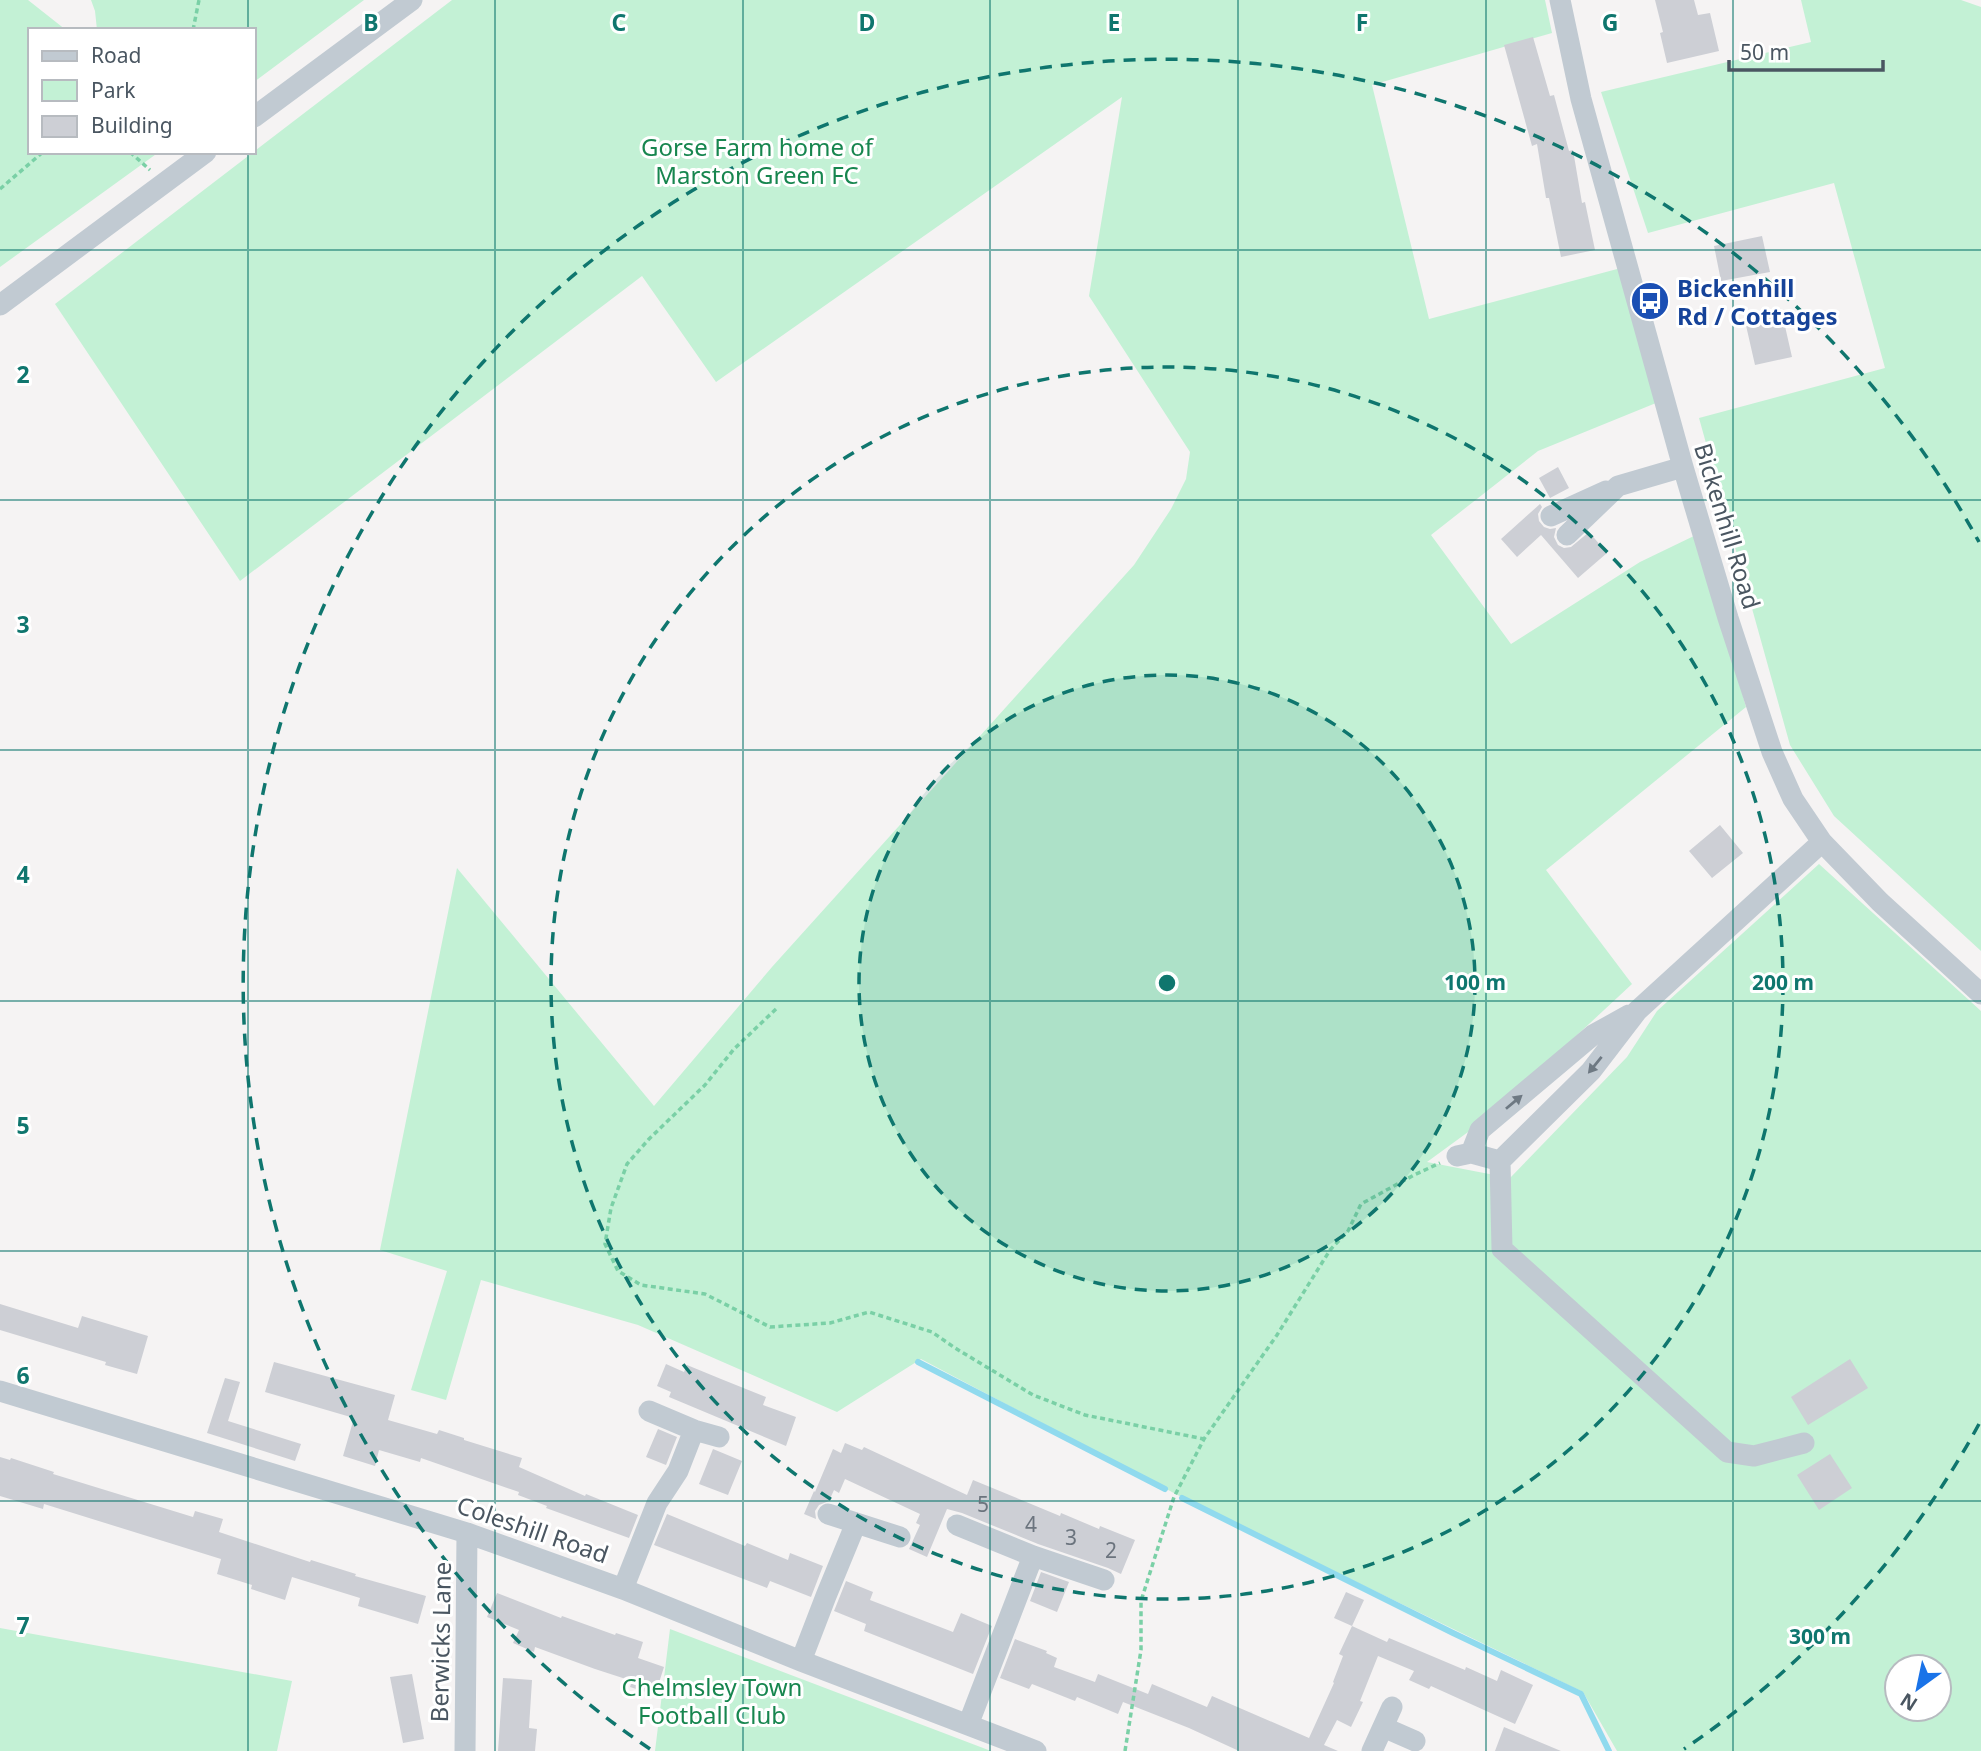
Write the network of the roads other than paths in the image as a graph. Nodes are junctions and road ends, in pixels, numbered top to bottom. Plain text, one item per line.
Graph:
1 (412, 0) edge
2 (1560, 0) edge
3 (256, 116) edge
4 (203, 154) edge
5 (0, 305) edge
6 (1683, 467) junction
7 (1618, 486) junction
8 (1551, 516) dead end
9 (1567, 535) dead end
10 (1822, 842) junction
11 (1981, 993) edge
12 (1637, 1011) junction
13 (1500, 1161) junction
14 (0, 1391) edge
15 (649, 1411) dead end
16 (694, 1430) junction
17 (719, 1437) dead end
18 (1804, 1443) dead end
19 (828, 1514) dead end
20 (856, 1523) junction
21 (957, 1525) dead end
22 (467, 1533) junction
23 (900, 1537) dead end
24 (1034, 1556) junction
25 (1104, 1580) dead end
26 (623, 1589) junction
27 (801, 1661) junction
28 (1392, 1707) dead end
29 (968, 1725) junction
30 (1383, 1727) junction
31 (1416, 1741) dead end
32 (465, 1751) edge
33 (1037, 1751) edge
34 (1371, 1751) edge

1 - 3 street
2 - 6 street, Bickenhill Road
4 - 5 street
6 - 7 street
6 - 10 street, Bickenhill Road
7 - 8 street
7 - 9 street
10 - 11 street, Bickenhill Road
10 - 12 street
12 -> 13 street
13 -> 12 street
13 - 18 street
14 - 22 street, Coleshill Road
15 - 16 street
16 - 17 street
16 - 26 street
19 - 20 street
20 - 23 street
20 - 27 street
21 - 24 street
22 - 26 street, Coleshill Road
22 - 32 street, Berwicks Lane
24 - 25 street
24 - 29 street
26 - 27 street, Coleshill Road
27 - 29 street, Coleshill Road
28 - 30 street
29 - 33 street, Coleshill Road
30 - 31 street
30 - 34 street

